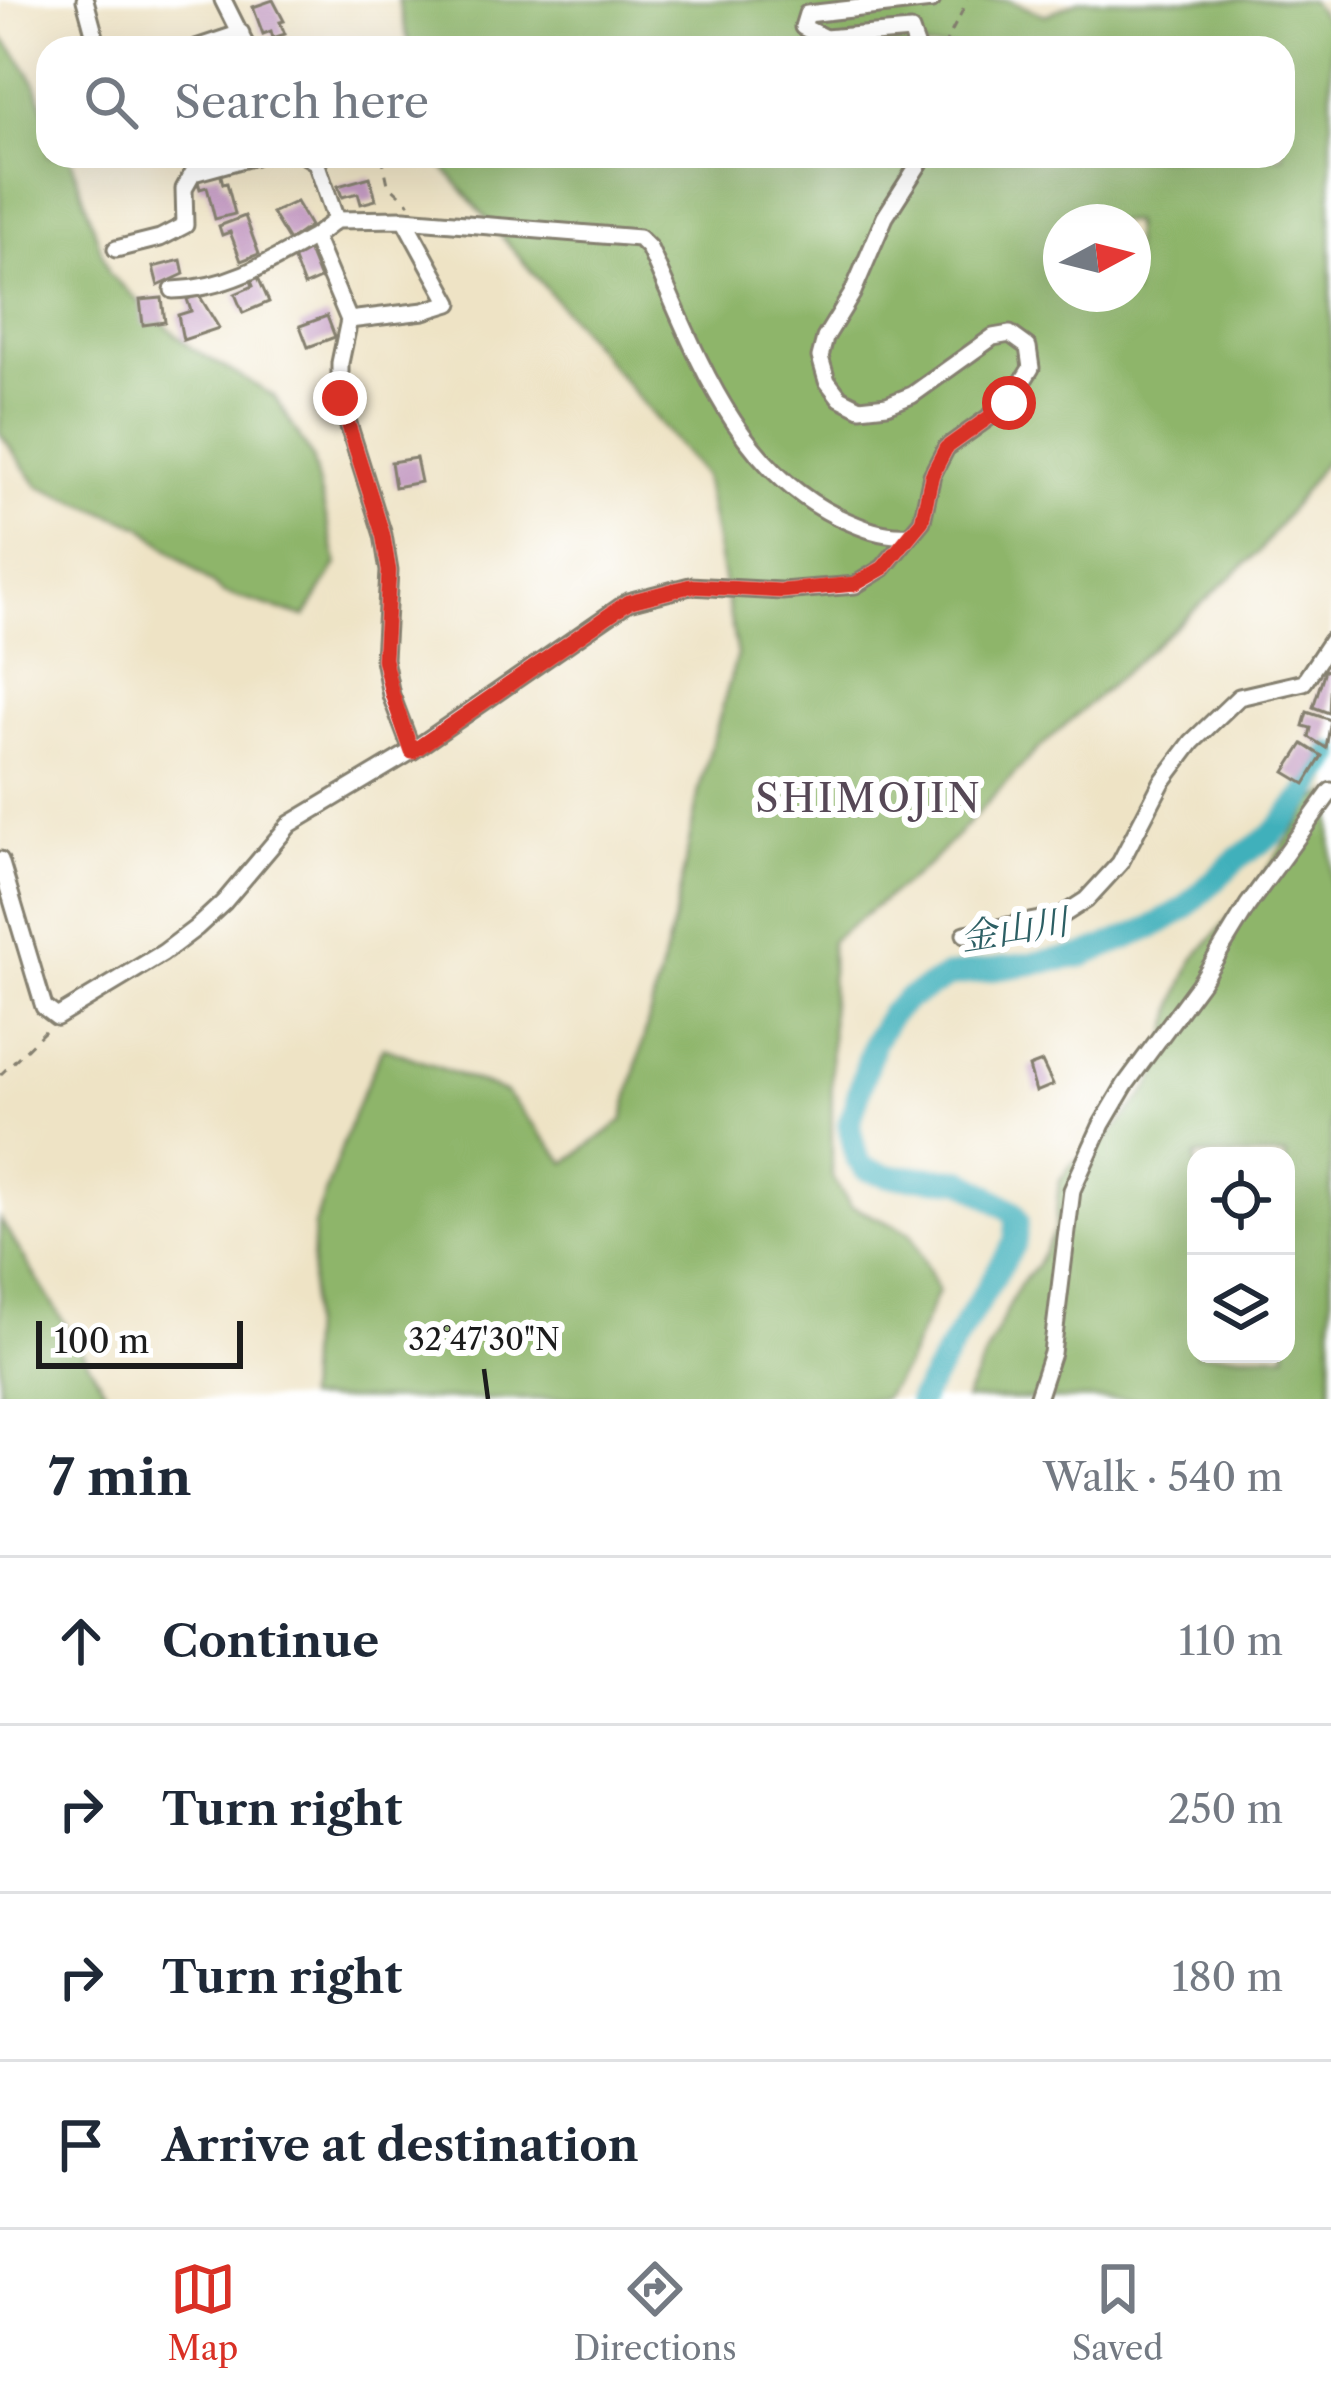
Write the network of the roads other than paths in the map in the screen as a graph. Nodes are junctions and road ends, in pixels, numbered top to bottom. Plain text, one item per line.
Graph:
1 (85, 0) edge
2 (223, 0) edge
3 (932, 0) edge
4 (95, 36) edge
5 (241, 36) edge
6 (821, 36) edge
7 (850, 36) edge
8 (913, 36) edge
9 (211, 168) edge
10 (318, 168) edge
11 (916, 168) edge
12 (408, 213) junction
13 (336, 220) junction
14 (314, 237) junction
15 (116, 249) dead end
16 (173, 290) dead end
17 (349, 320) junction
18 (909, 535) junction
19 (1331, 641) edge
20 (412, 752) junction
21 (1331, 791) edge
22 (0, 860) edge
23 (965, 934) dead end
24 (1037, 1399) edge

1 - 4 street
2 - 5 street
3 - 6 street
7 - 8 street
9 - 15 street
10 - 13 street
11 - 18 street
12 - 13 street
12 - 17 street
12 - 18 street
13 - 14 street
14 - 16 street
14 - 17 street
17 - 20 street
18 - 20 street
19 - 23 street
20 - 22 street
21 - 24 street

